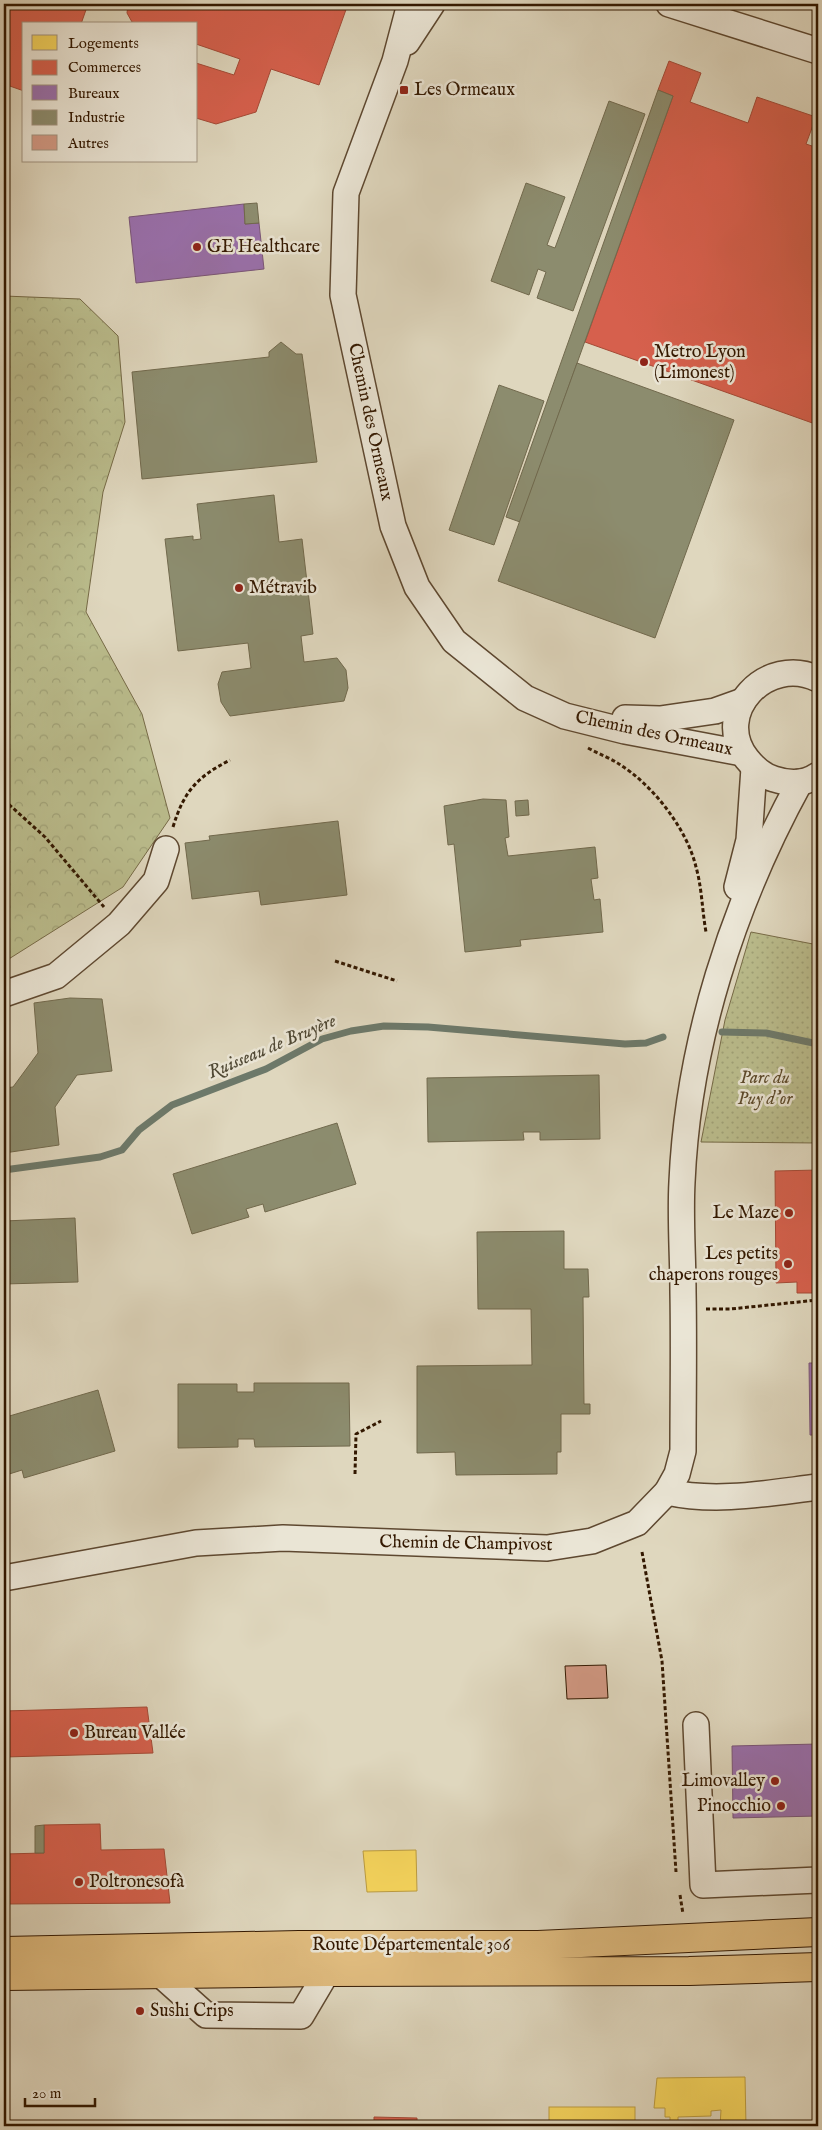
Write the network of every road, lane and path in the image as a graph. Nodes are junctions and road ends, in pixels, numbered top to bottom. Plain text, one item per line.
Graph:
1 (410, 4) edge
2 (432, 4) edge
3 (669, 4) edge
4 (818, 51) edge
5 (395, 61) junction
6 (813, 669) edge
7 (743, 701) junction
8 (565, 716) junction
9 (584, 746) dead end
10 (230, 760) dead end
11 (748, 761) junction
12 (809, 779) edge
13 (4, 800) edge
14 (166, 849) joint
15 (119, 924) junction
16 (706, 934) dead end
17 (724, 953) junction
18 (335, 961) dead end
19 (397, 981) dead end
20 (4, 994) edge
21 (818, 1300) edge
22 (700, 1310) dead end
23 (381, 1422) dead end
24 (355, 1474) dead end
25 (818, 1487) edge
26 (666, 1492) junction
27 (642, 1552) dead end
28 (4, 1578) edge
29 (696, 1725) dead end
30 (678, 1880) dead end
31 (818, 1880) edge
32 (679, 1890) dead end
33 (818, 1932) edge
34 (686, 1938) junction
35 (4, 1951) edge
36 (818, 1967) edge
37 (327, 1972) junction
38 (160, 1974) junction
39 (4, 1976) edge

1 - 5 street, Chemin des Ormeaux
2 - 5 street, Chemin des Ormeaux
3 - 4 street
5 - 8 street, Chemin des Ormeaux
6 - 7 street
7 - 8 street, Chemin des Ormeaux
7 - 11 street, Chemin de Champivost
8 - 11 street, Chemin des Ormeaux
9 - 16 path
10 - 14 path
11 - 12 street, Chemin des Ormeaux
11 - 17 street, Chemin de Champivost
12 - 17 street, Chemin de Champivost
13 - 15 path
14 - 15 street
15 - 20 street
17 - 26 street, Chemin de Champivost
18 - 19 path
21 - 22 path
23 - 24 path
25 - 26 street
26 - 28 street, Chemin de Champivost
27 - 30 path
29 - 31 street
32 - 34 path
33 - 34 main road, Route Départementale 306
34 - 35 main road, Route Départementale 306
36 - 37 main road, Route Départementale 306
37 - 38 main road, Route Départementale 306
37 - 38 street
38 - 39 main road, Route Départementale 306

